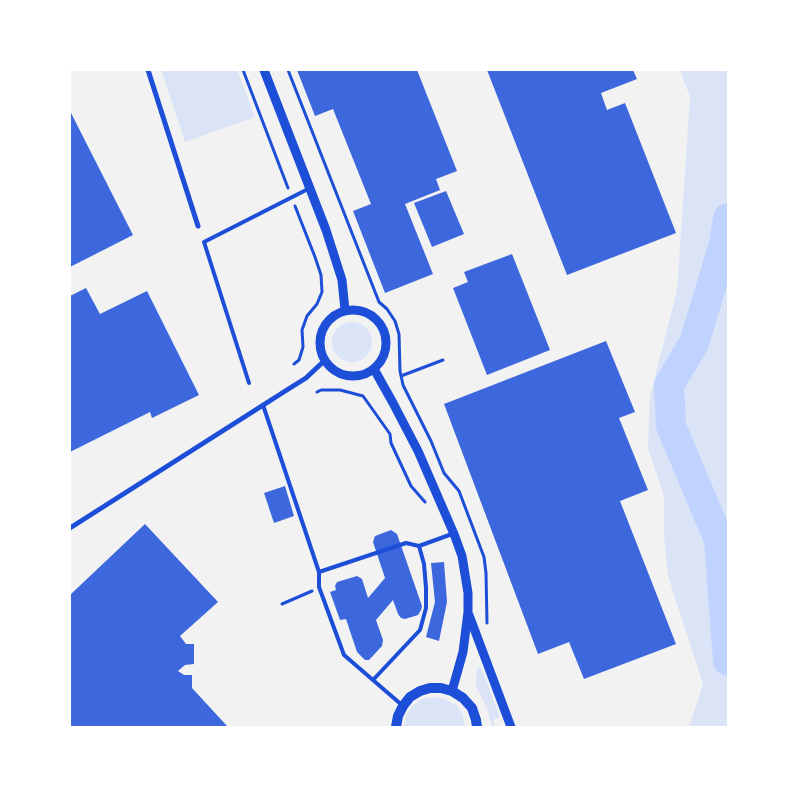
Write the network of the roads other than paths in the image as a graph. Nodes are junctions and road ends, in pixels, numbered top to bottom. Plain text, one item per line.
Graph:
1 (148, 70) edge
2 (264, 70) edge
3 (310, 188) junction
4 (198, 226) dead end
5 (345, 310) junction
6 (324, 361) junction
7 (374, 369) junction
8 (249, 383) dead end
9 (263, 405) junction
10 (70, 528) edge
11 (454, 534) junction
12 (419, 546) junction
13 (319, 572) junction
14 (468, 612) junction
15 (373, 680) junction
16 (452, 691) junction
17 (403, 706) junction
18 (396, 727) edge
19 (477, 727) edge
20 (511, 727) edge

1 - 4 street
2 - 3 street
3 - 5 street
3 - 8 lane
5 - 6 street
5 - 7 street
6 - 7 street
6 - 9 street
7 - 11 street
9 - 10 street
9 - 13 lane
11 - 12 lane
11 - 14 street
12 - 13 lane
12 - 15 lane
13 - 15 lane
14 - 16 street
14 - 20 street
15 - 17 lane
16 - 17 main road
16 - 19 main road
17 - 18 main road

